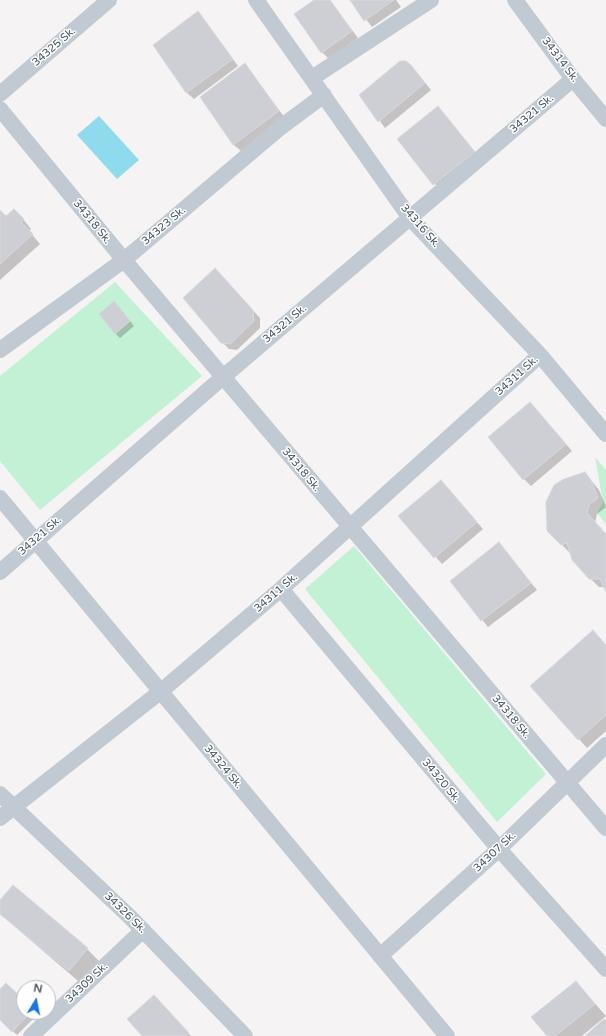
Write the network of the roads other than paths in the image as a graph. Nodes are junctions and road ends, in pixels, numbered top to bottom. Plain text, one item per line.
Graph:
1 (109, 0) edge
2 (256, 0) edge
3 (431, 0) edge
4 (515, 0) edge
5 (312, 78) junction
6 (573, 79) junction
7 (0, 94) edge
8 (324, 95) junction
9 (0, 109) edge
10 (606, 119) edge
11 (410, 218) junction
12 (124, 260) junction
13 (0, 350) edge
14 (540, 355) junction
15 (223, 377) junction
16 (606, 434) edge
17 (0, 498) edge
18 (349, 526) junction
19 (34, 541) junction
20 (0, 572) edge
21 (280, 589) junction
22 (160, 692) junction
23 (606, 745) edge
24 (566, 782) junction
25 (0, 794) edge
26 (13, 807) junction
27 (0, 818) edge
28 (606, 828) edge
29 (499, 849) junction
30 (143, 930) junction
31 (380, 956) junction
32 (606, 969) edge
33 (31, 1036) edge
34 (245, 1036) edge
35 (447, 1036) edge

1 - 7 street, 34325 Sk.
2 - 5 street, 34316 Sk.
3 - 5 street
4 - 6 street, 34314 Sk.
5 - 8 street, 34316 Sk.
6 - 10 street, 34314 Sk.
6 - 11 street, 34321 Sk.
8 - 11 street, 34316 Sk.
8 - 12 street, 34323 Sk.
9 - 12 street, 34318 Sk.
11 - 14 street, 34316 Sk.
11 - 15 street, 34321 Sk.
12 - 13 street, 34323 Sk.
12 - 15 street, 34318 Sk.
14 - 16 street, 34316 Sk.
14 - 18 street, 34311 Sk.
15 - 18 street, 34318 Sk.
15 - 19 street, 34321 Sk.
17 - 19 street, 34324 Sk.
18 - 21 street, 34311 Sk.
18 - 24 street, 34318 Sk.
19 - 20 street, 34321 Sk.
19 - 22 street, 34324 Sk.
21 - 22 street, 34311 Sk.
21 - 29 street, 34320 Sk.
22 - 26 street, 34311 Sk.
22 - 31 street, 34324 Sk.
23 - 24 street, 34307 Sk.
24 - 28 street, 34318 Sk.
24 - 29 street, 34307 Sk.
25 - 26 street, 34326 Sk.
26 - 27 street, 34311 Sk.
26 - 30 street, 34326 Sk.
29 - 31 street, 34307 Sk.
29 - 32 street, 34320 Sk.
30 - 33 street, 34309 Sk.
30 - 34 street, 34326 Sk.
31 - 35 street, 34324 Sk.

